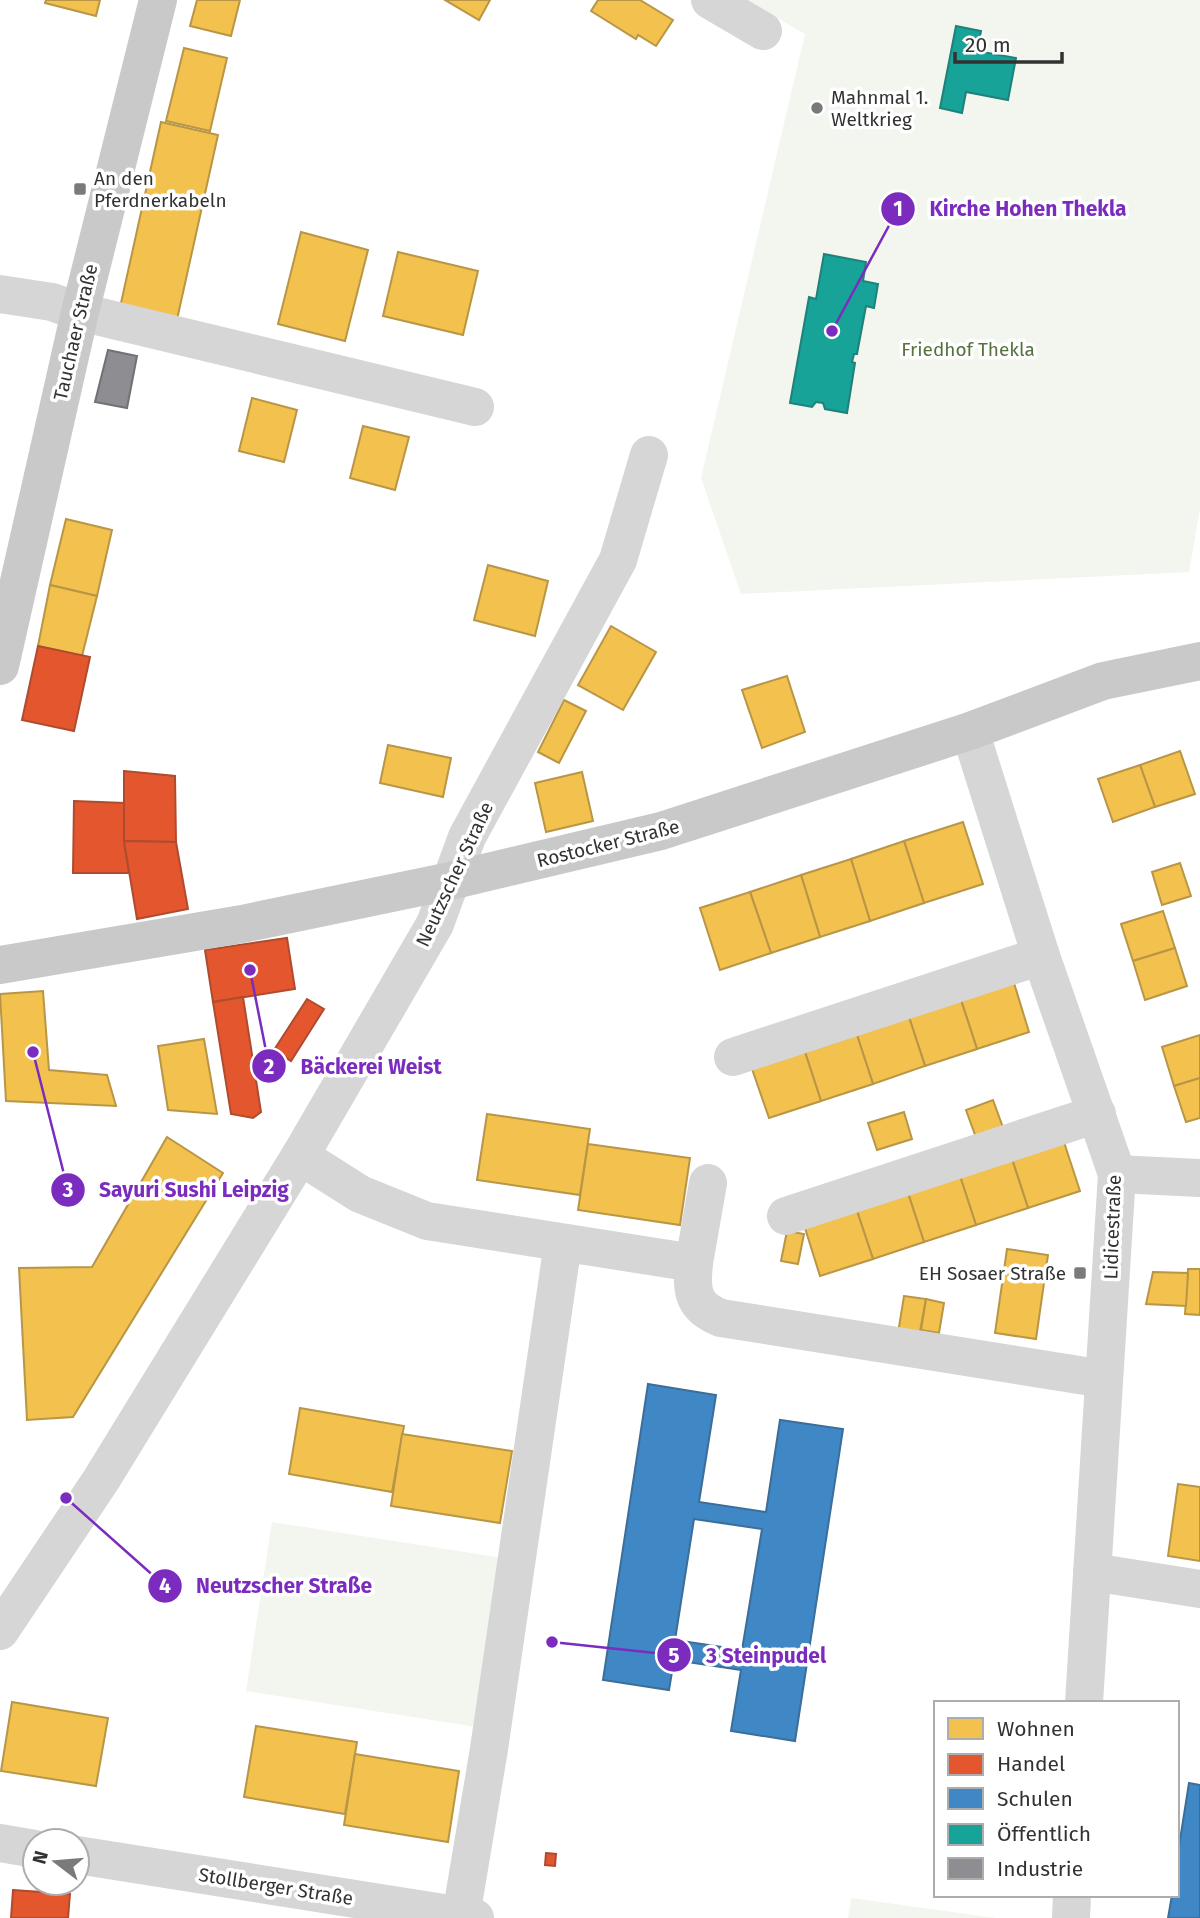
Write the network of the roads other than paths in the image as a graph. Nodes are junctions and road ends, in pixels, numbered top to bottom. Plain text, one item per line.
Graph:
1 (158, 0) edge
2 (710, 0) edge
3 (763, 31) dead end
4 (0, 294) edge
5 (80, 312) junction
6 (475, 407) dead end
7 (649, 456) dead end
8 (1200, 661) edge
9 (0, 666) edge
10 (970, 731) junction
11 (450, 881) junction
12 (1041, 956) junction
13 (0, 965) edge
14 (733, 1057) dead end
15 (1097, 1114) junction
16 (300, 1156) junction
17 (1117, 1174) junction
18 (1200, 1178) edge
19 (708, 1183) dead end
20 (786, 1216) dead end
21 (563, 1243) junction
22 (694, 1263) junction
23 (1104, 1379) junction
24 (1092, 1572) junction
25 (1200, 1589) edge
26 (0, 1632) edge
27 (1084, 1701) edge
28 (0, 1843) edge
29 (21, 1847) edge
30 (91, 1857) edge
31 (1072, 1897) edge
32 (468, 1917) edge
33 (1071, 1918) edge

1 - 5 main road, Tauchaer Straße
2 - 3 street
4 - 5 street
5 - 6 street
5 - 9 main road, Tauchaer Straße
7 - 11 street, Neutzscher Straße
8 - 10 main road, Rostocker Straße
10 - 11 main road, Rostocker Straße
10 - 12 street, Lidicestraße
11 - 13 main road, Rostocker Straße
11 - 16 street, Neutzscher Straße
12 - 14 street
12 - 15 street, Lidicestraße
15 - 17 street, Lidicestraße
15 - 20 street
16 - 21 street
16 - 26 street, Neutzscher Straße
17 - 18 street
17 - 23 street, Lidicestraße
19 - 22 street
21 - 22 street
21 - 32 street
22 - 23 street
23 - 24 street, Lidicestraße
24 - 25 street
24 - 27 street, Lidicestraße
28 - 29 street
30 - 32 street, Stollberger Straße
31 - 33 street

